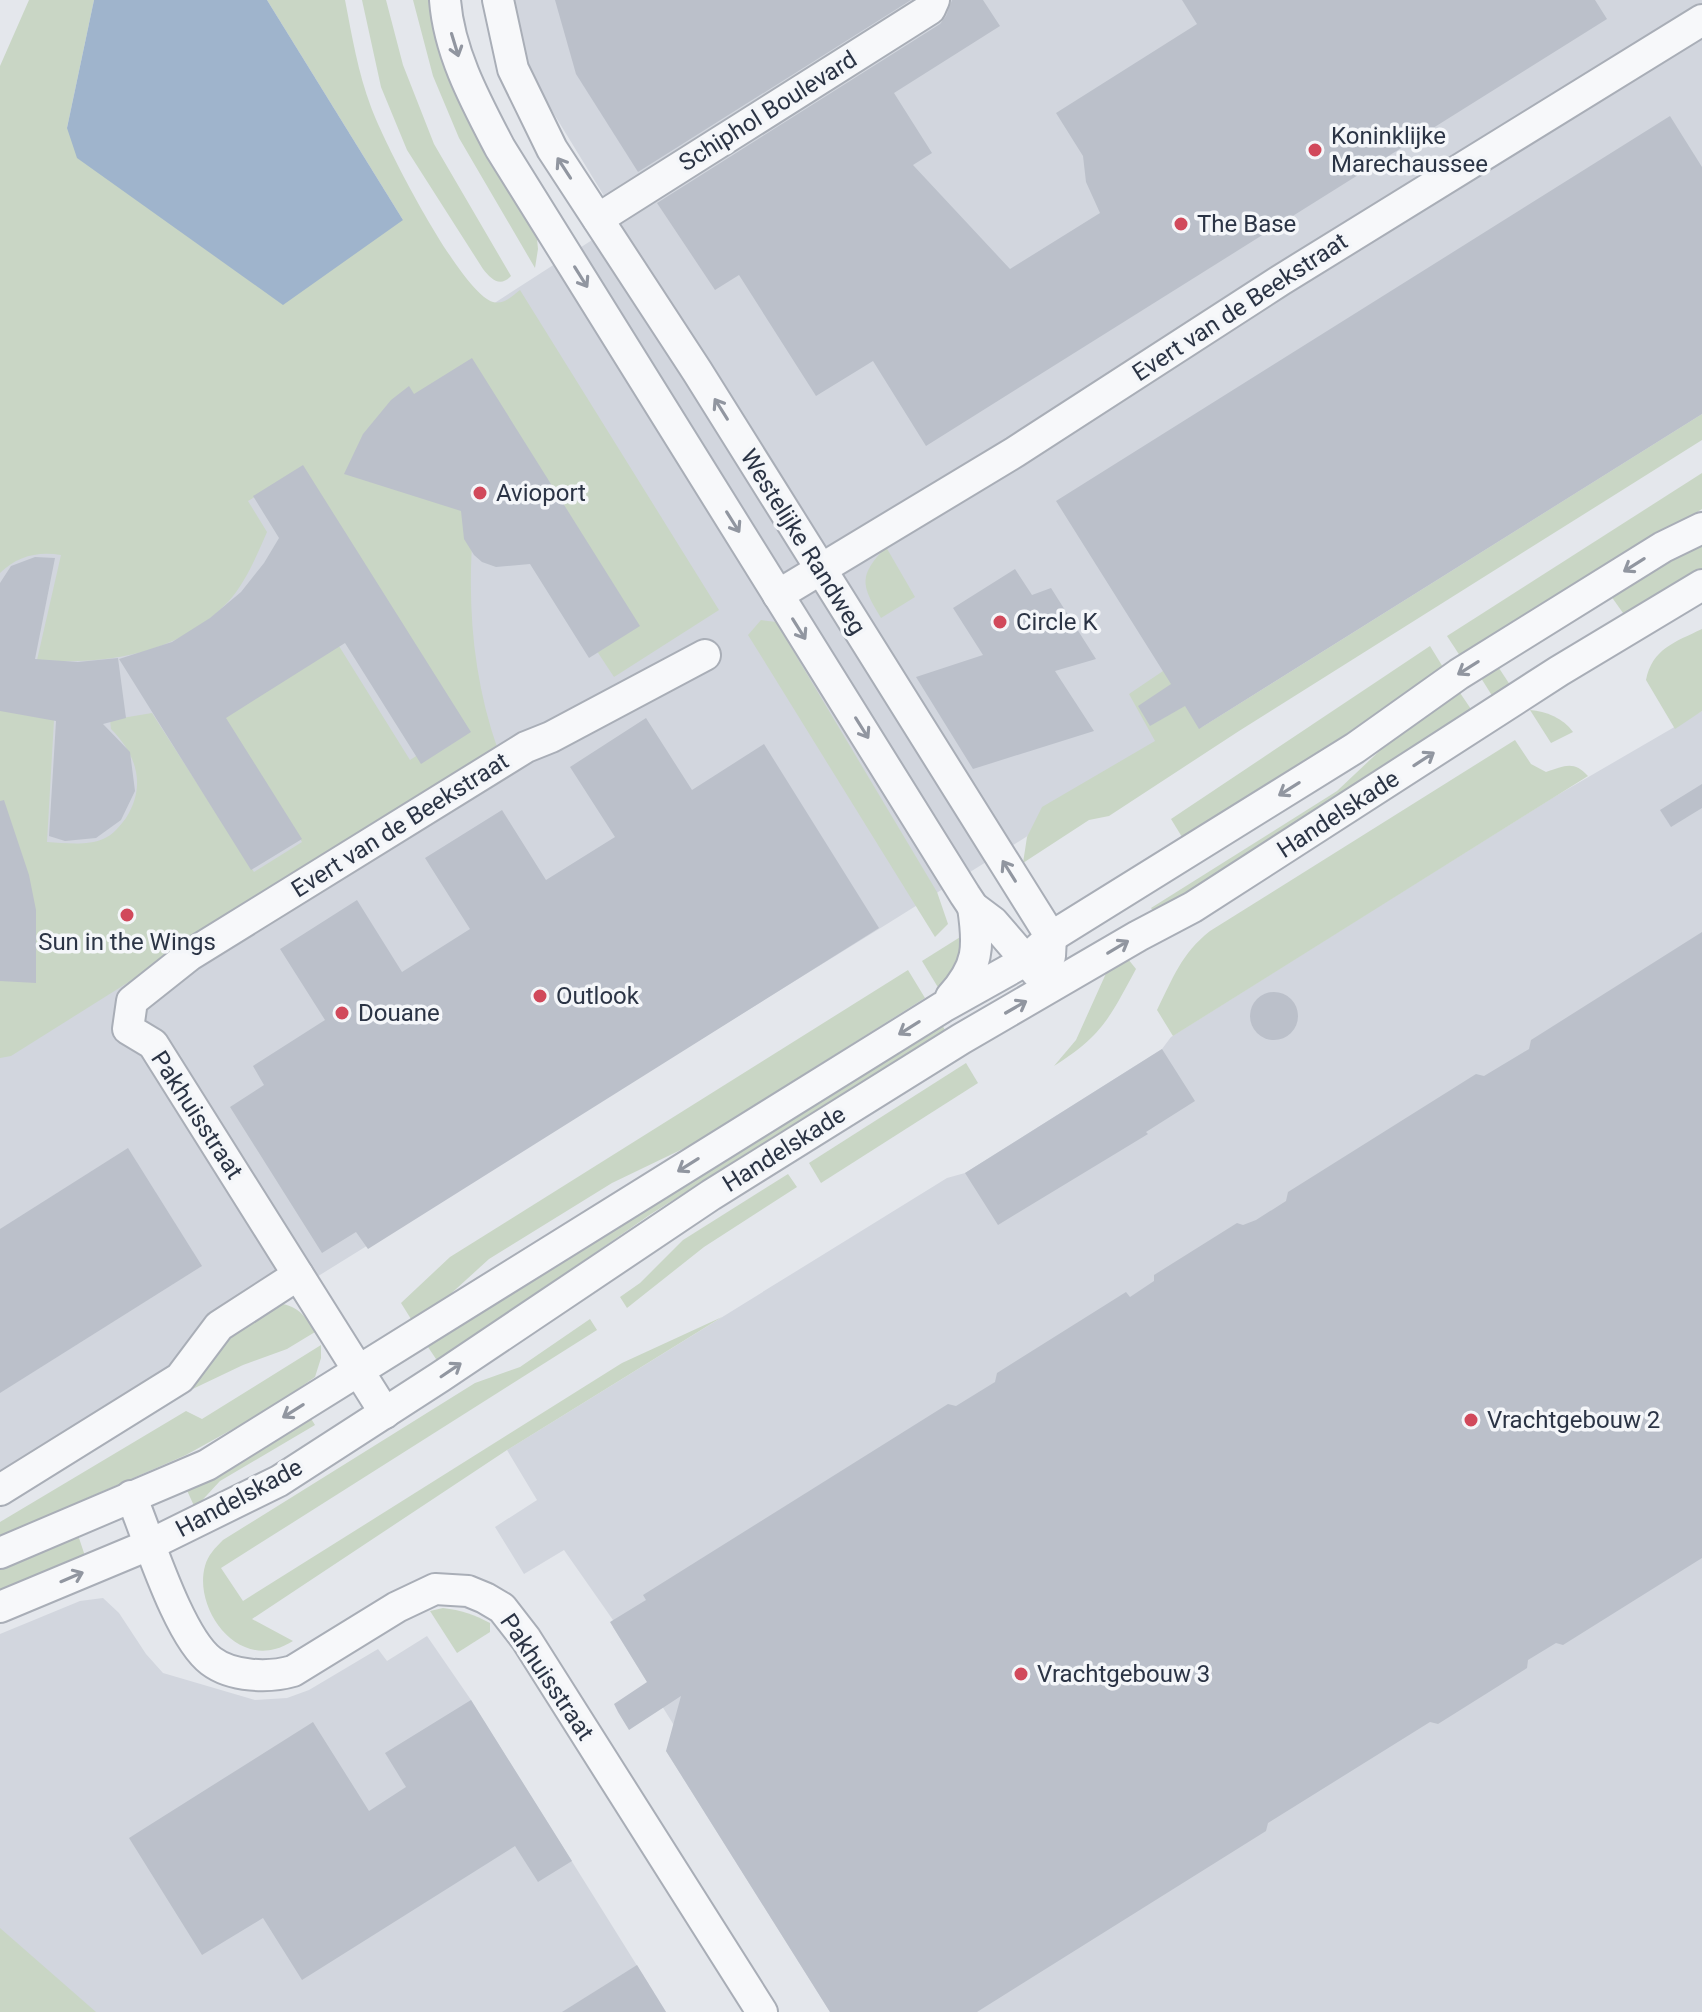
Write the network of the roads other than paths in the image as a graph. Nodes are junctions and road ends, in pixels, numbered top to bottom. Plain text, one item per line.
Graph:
1 (445, 0) edge
2 (498, 0) edge
3 (934, 0) edge
4 (1690, 0) edge
5 (1702, 20) edge
6 (598, 219) junction
7 (1702, 528) edge
8 (821, 571) junction
9 (1702, 585) edge
10 (778, 595) junction
11 (1568, 606) junction
12 (1535, 627) junction
13 (1595, 649) junction
14 (705, 655) dead end
15 (1559, 671) junction
16 (973, 907) junction
17 (1051, 937) junction
18 (1025, 961) junction
19 (1051, 986) junction
20 (943, 1007) junction
21 (128, 1029) joint
22 (298, 1275) junction
23 (359, 1370) junction
24 (385, 1413) junction
25 (0, 1490) edge
26 (131, 1496) junction
27 (151, 1544) junction
28 (0, 1553) edge
29 (0, 1607) edge
30 (760, 2010) edge

1 -> 10 street, Westelijke Randweg
6 -> 2 street, Westelijke Randweg
3 - 6 street, Schiphol Boulevard
4 - 5 street
5 - 8 street, Evert van de Beekstraat
8 -> 6 street, Westelijke Randweg
7 -> 11 street, Handelskade
8 - 10 street, Evert van de Beekstraat
17 -> 8 street, Westelijke Randweg
9 - 13 street, Handelskade
10 -> 16 street, Westelijke Randweg
11 - 12 street, Handelskade
11 - 13 street
12 - 15 street
12 -> 17 street, Handelskade
13 - 15 street, Handelskade
14 - 21 street, Evert van de Beekstraat
19 -> 15 street, Handelskade
16 - 18 street, Westelijke Randweg
16 - 20 street, Westelijke Randweg
17 - 18 street, Handelskade
17 - 19 street
18 - 19 street, Westelijke Randweg
18 - 20 street, Handelskade
24 -> 19 street, Handelskade
20 -> 23 street, Handelskade
21 - 22 street, Pakhuisstraat
22 - 23 street, Pakhuisstraat
22 - 25 street
23 - 24 street, Pakhuisstraat
23 -> 26 street, Handelskade
24 - 27 street, Handelskade
26 - 27 street, Pakhuisstraat
26 - 28 street, Handelskade
29 -> 27 street, Handelskade
27 - 30 street, Pakhuisstraat

